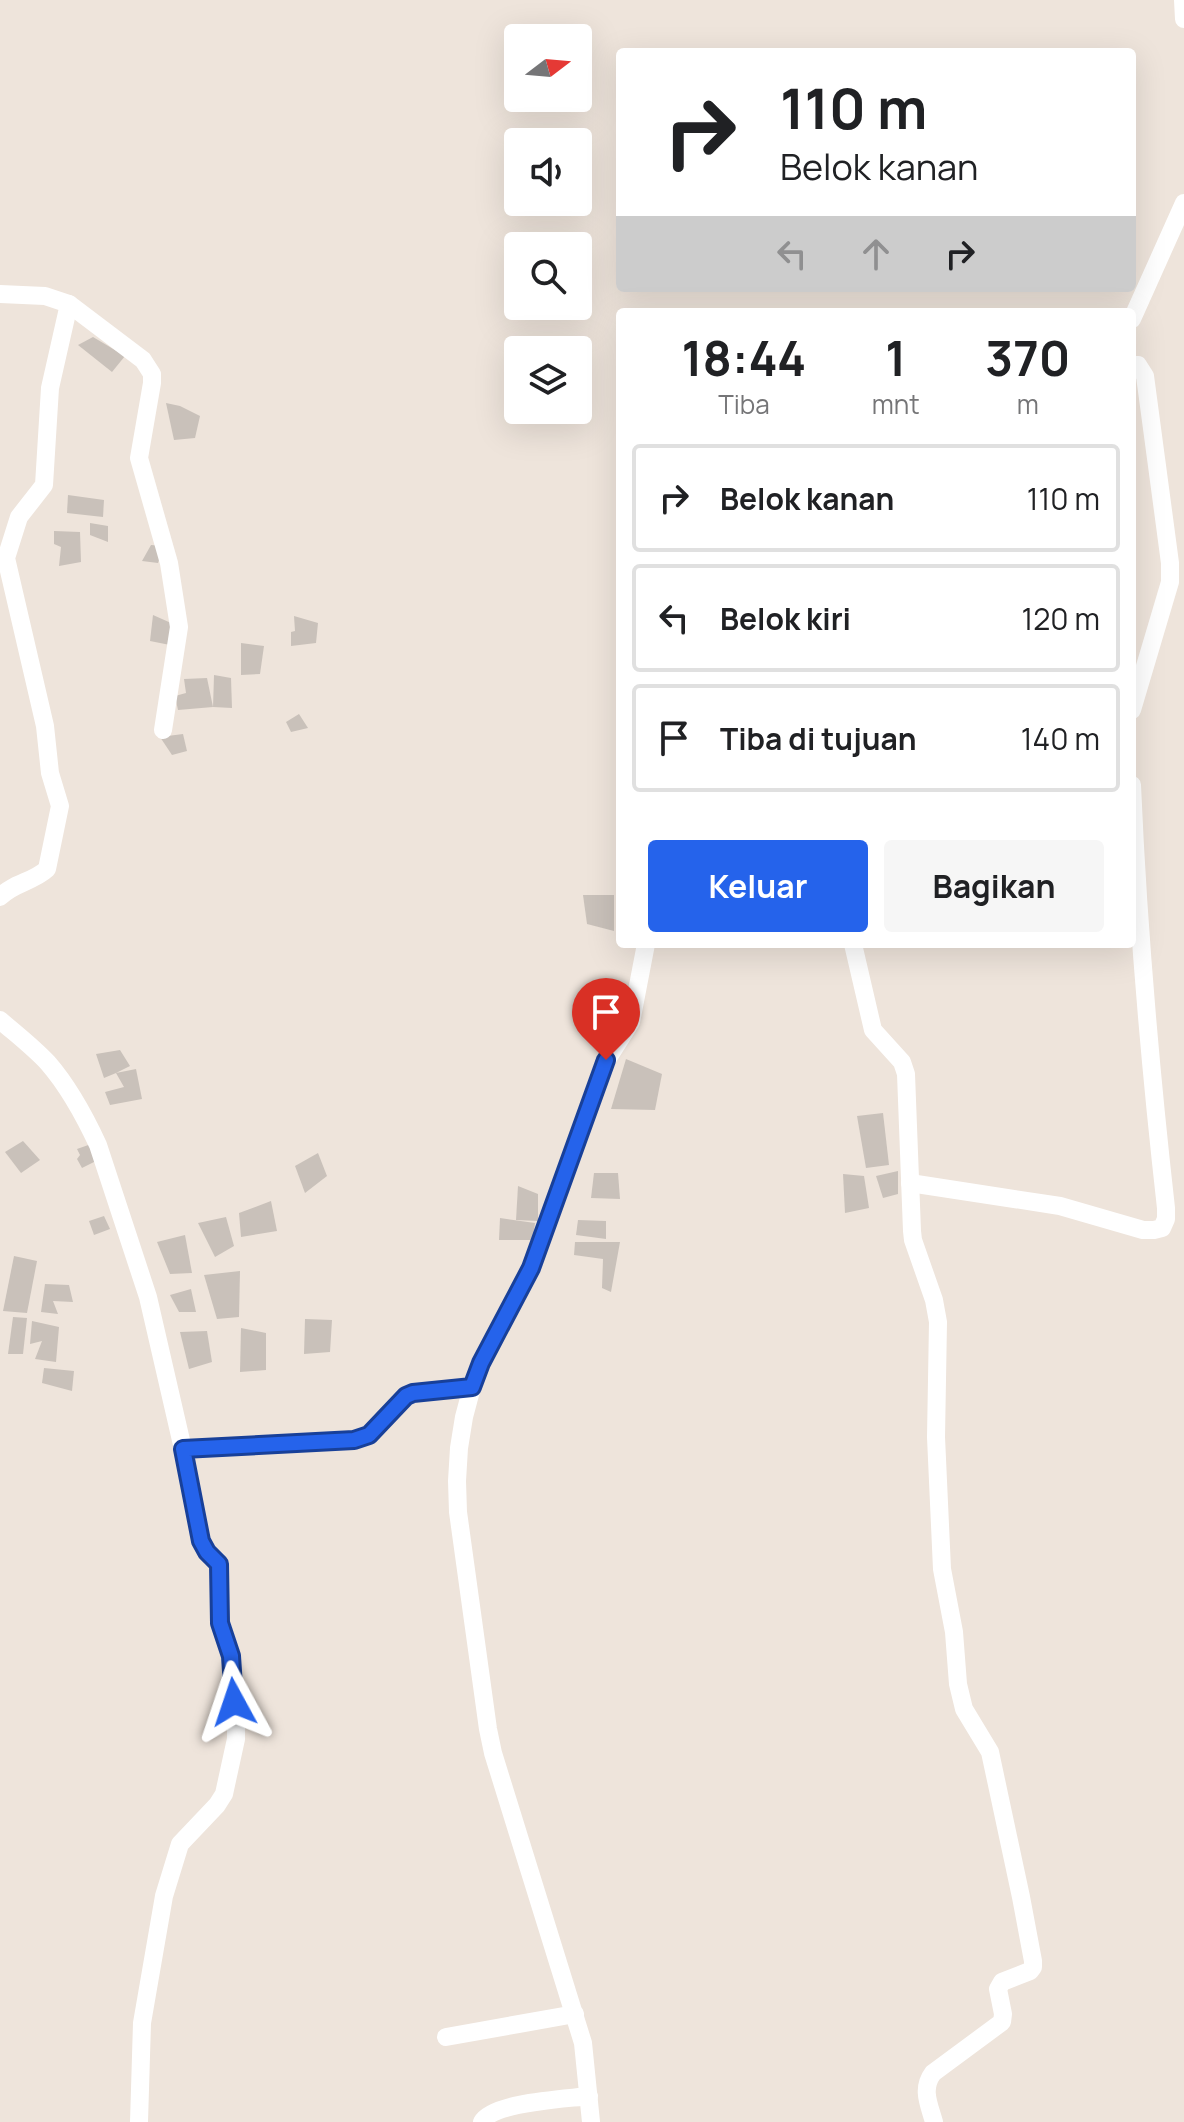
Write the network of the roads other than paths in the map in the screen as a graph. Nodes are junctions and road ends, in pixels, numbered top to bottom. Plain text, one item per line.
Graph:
1 (1183, 0) edge
2 (1184, 19) edge
3 (1184, 203) edge
4 (0, 294) edge
5 (69, 304) junction
6 (1136, 310) edge
7 (1136, 365) edge
8 (1136, 697) edge
9 (163, 730) dead end
10 (1136, 887) edge
11 (0, 897) edge
12 (645, 948) edge
13 (854, 948) edge
14 (0, 1020) edge
15 (910, 1183) junction
16 (472, 1387) junction
17 (183, 1449) junction
18 (575, 2014) junction
19 (446, 2037) dead end
20 (589, 2096) junction
21 (139, 2122) edge
22 (482, 2122) edge
23 (591, 2122) edge
24 (934, 2122) edge

1 - 2 street
3 - 6 street
4 - 5 street
5 - 9 street
5 - 11 street
7 - 8 street
10 - 15 street
12 - 16 street
13 - 15 street
14 - 17 street
15 - 24 street
16 - 17 street
16 - 18 street
17 - 21 street
18 - 19 street
18 - 20 street
20 - 22 street
20 - 23 street

